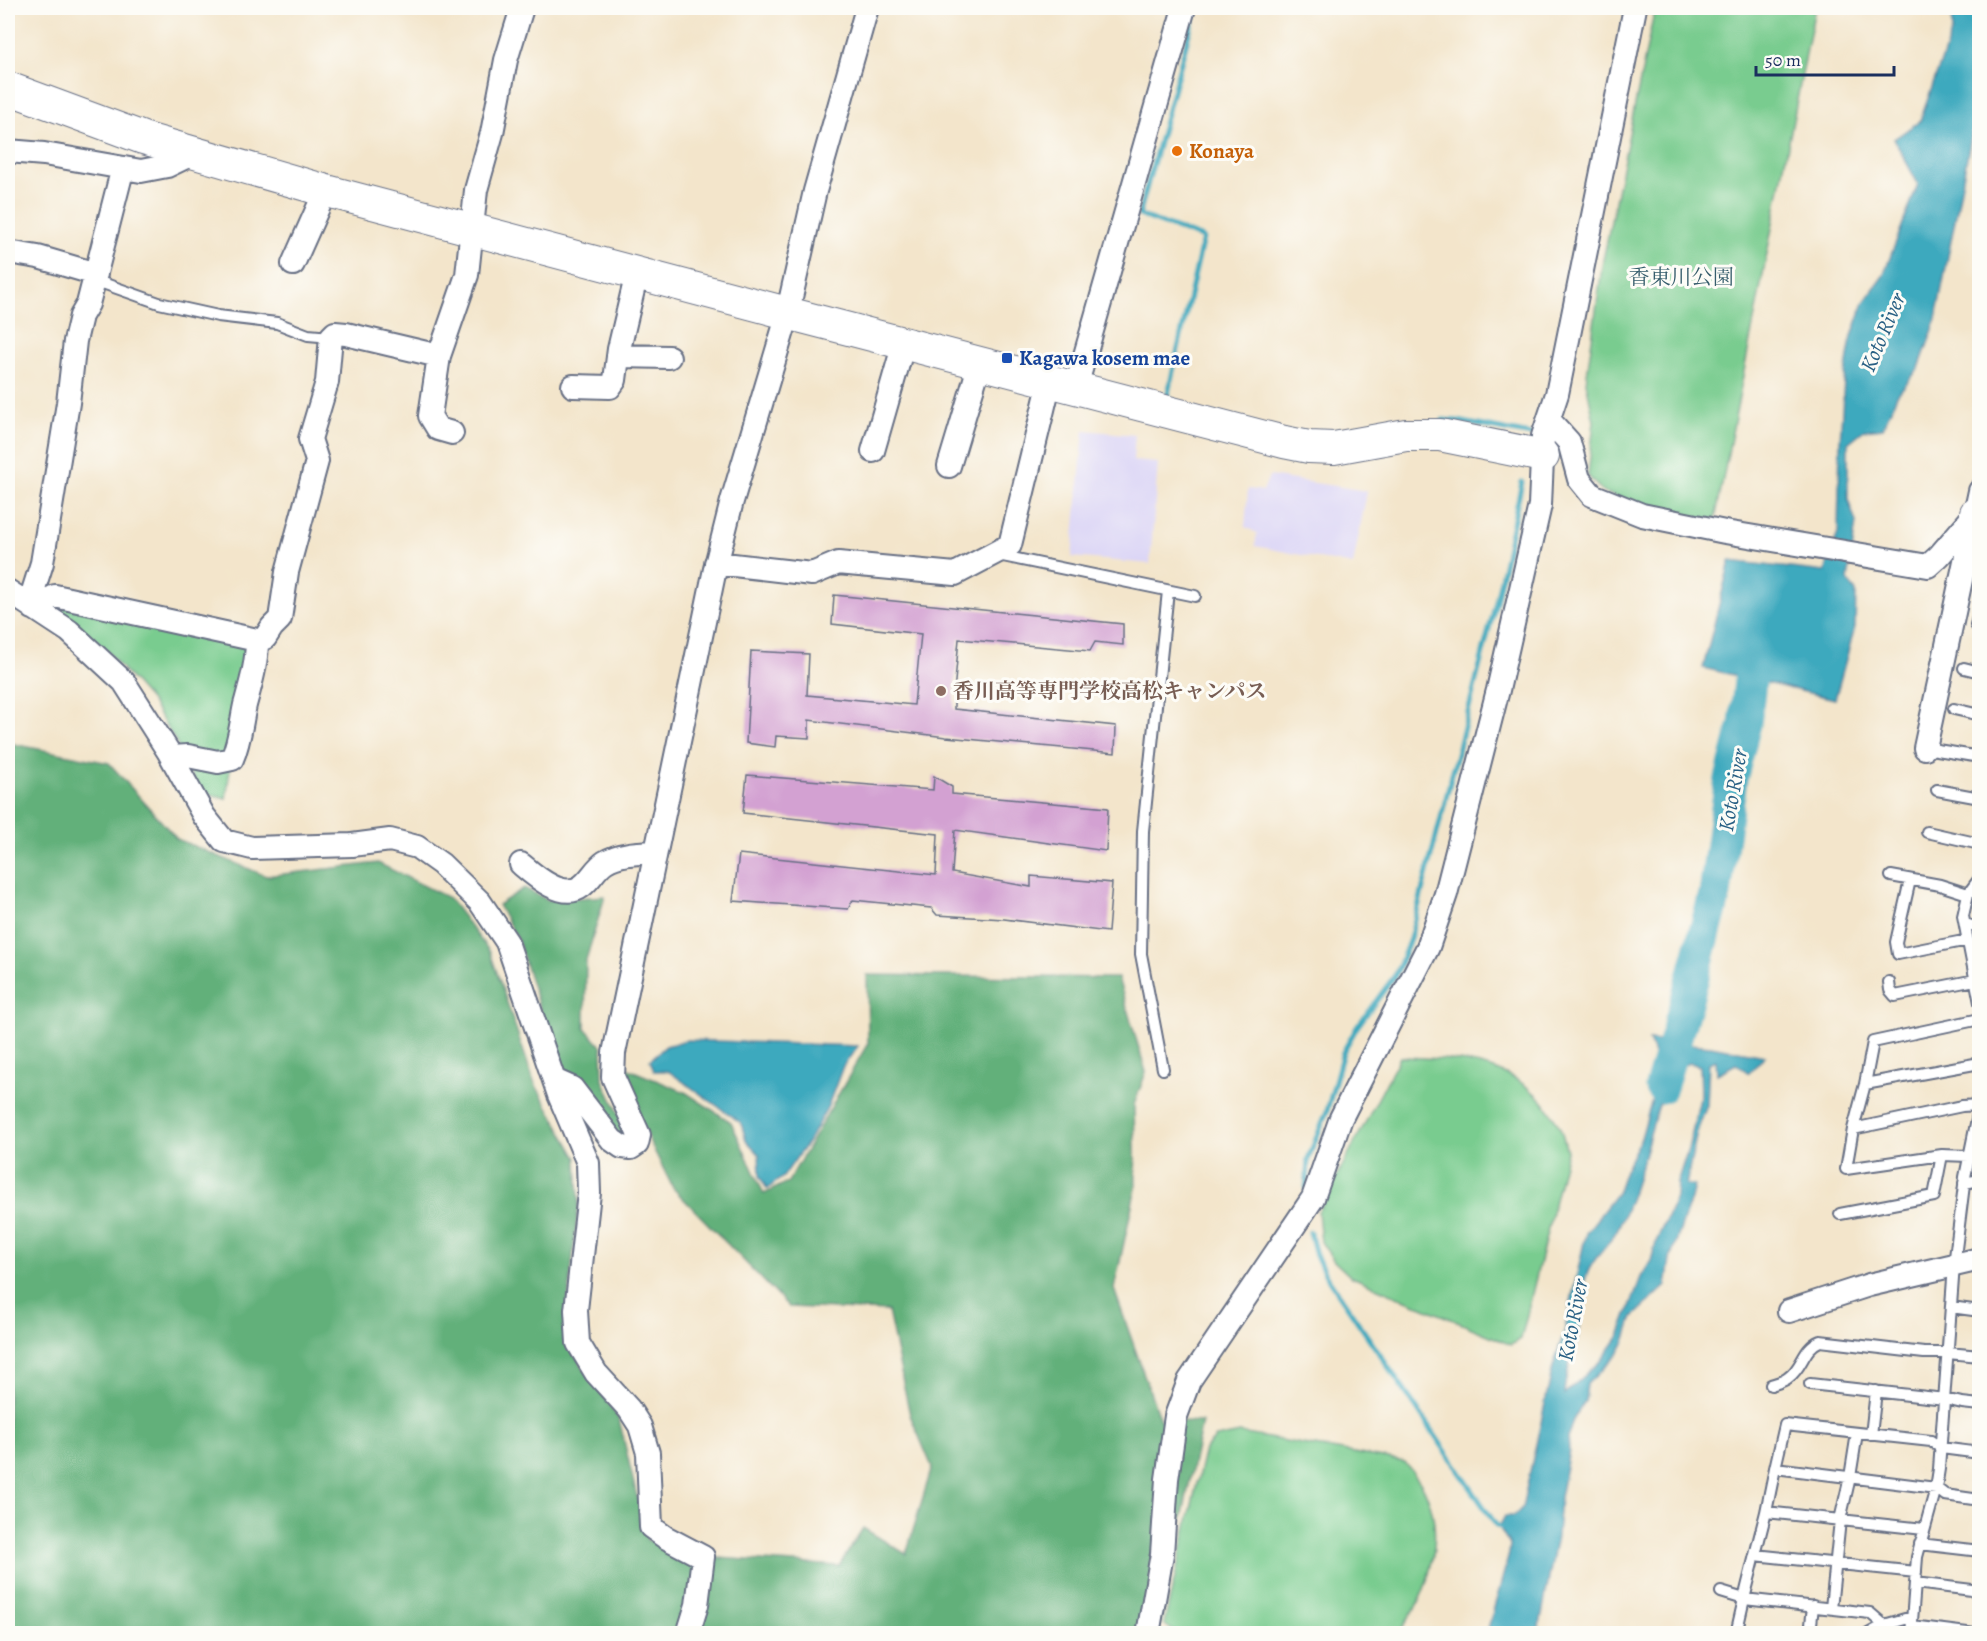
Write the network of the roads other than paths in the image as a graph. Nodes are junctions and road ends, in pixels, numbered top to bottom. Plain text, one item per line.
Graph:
1 (522, 8) edge
2 (867, 8) edge
3 (1184, 8) edge
4 (1635, 8) edge
5 (8, 88) edge
6 (8, 151) edge
7 (194, 153) junction
8 (121, 168) junction
9 (330, 191) junction
10 (472, 229) junction
11 (8, 252) edge
12 (293, 264) dead end
13 (637, 273) junction
14 (95, 277) junction
15 (787, 314) junction
16 (331, 337) junction
17 (904, 343) junction
18 (439, 356) junction
19 (618, 356) junction
20 (669, 357) dead end
21 (980, 363) junction
22 (1063, 384) junction
23 (573, 386) dead end
24 (1549, 420) junction
25 (452, 433) dead end
26 (873, 451) dead end
27 (1543, 456) junction
28 (949, 466) dead end
29 (1978, 506) edge
30 (994, 554) junction
31 (716, 563) junction
32 (8, 591) edge
33 (1168, 591) junction
34 (1195, 596) dead end
35 (31, 606) junction
36 (1980, 610) edge
37 (1980, 626) edge
38 (257, 640) junction
39 (1964, 668) dead end
40 (1980, 672) edge
41 (1954, 709) dead end
42 (1980, 715) edge
43 (1925, 748) joint
44 (1980, 757) edge
45 (172, 758) junction
46 (1937, 789) dead end
47 (1980, 798) edge
48 (1927, 832) dead end
49 (1980, 844) edge
50 (655, 852) junction
51 (520, 864) dead end
52 (1891, 876) dead end
53 (1910, 880) junction
54 (1978, 882) edge
55 (1968, 894) junction
56 (1965, 924) junction
57 (1980, 927) edge
58 (1968, 940) junction
59 (1975, 980) junction
60 (1889, 982) dead end
61 (1980, 1003) edge
62 (1980, 1019) edge
63 (1980, 1063) edge
64 (1163, 1069) dead end
65 (555, 1080) junction
66 (1865, 1084) junction
67 (1979, 1105) edge
68 (1853, 1129) junction
69 (1977, 1132) edge
70 (1942, 1155) junction
71 (1969, 1156) junction
72 (1980, 1180) edge
73 (1964, 1184) junction
74 (1840, 1214) dead end
75 (1980, 1259) edge
76 (1954, 1265) junction
77 (1951, 1308) junction
78 (1789, 1311) dead end
79 (1980, 1311) edge
80 (1948, 1353) junction
81 (1980, 1356) edge
82 (1810, 1384) dead end
83 (1771, 1385) dead end
84 (1876, 1391) junction
85 (1946, 1399) junction
86 (1980, 1405) edge
87 (1857, 1433) junction
88 (1871, 1435) junction
89 (1941, 1448) junction
90 (1980, 1453) edge
91 (1775, 1468) junction
92 (1850, 1477) junction
93 (1936, 1488) junction
94 (1980, 1500) edge
95 (1766, 1512) junction
96 (1840, 1520) junction
97 (1924, 1529) junction
98 (1920, 1544) junction
99 (1980, 1551) edge
100 (1755, 1555) junction
101 (1835, 1563) junction
102 (1916, 1578) junction
103 (1980, 1591) edge
104 (1721, 1592) dead end
105 (1744, 1599) junction
106 (1813, 1606) junction
107 (1831, 1608) junction
108 (1884, 1625) junction
109 (1912, 1625) edge
110 (688, 1634) edge
111 (1148, 1634) edge
112 (1736, 1634) edge
113 (1810, 1634) edge
114 (1868, 1634) edge
115 (1975, 1634) edge

1 - 10 street
2 - 15 street
3 - 22 street
4 - 24 street
5 - 7 street
6 - 8 street
7 - 8 street
7 - 9 street
8 - 14 street
9 - 10 street
9 - 12 street
10 - 13 street
10 - 18 street
11 - 14 street
13 - 15 street
13 - 19 street
14 - 16 lane
14 - 35 street
15 - 17 street
15 - 31 street
16 - 18 street
16 - 38 street
17 - 21 street
17 - 26 street
18 - 25 street
19 - 20 street
19 - 23 street
21 - 22 street
21 - 28 street
22 - 27 street
22 - 30 street
24 - 27 street
24 - 29 street
27 - 111 street
29 - 43 street
30 - 31 street
30 - 33 lane
31 - 50 street
32 - 35 street
33 - 34 lane
33 - 64 lane
35 - 38 street
35 - 45 street
36 - 37 lane
38 - 45 street
39 - 40 lane
41 - 42 lane
43 - 44 lane
45 - 65 street
46 - 47 lane
48 - 49 lane
50 - 51 street
50 - 65 street
52 - 53 lane
53 - 55 lane
53 - 58 lane
54 - 55 lane
55 - 56 lane
56 - 57 lane
56 - 58 lane
58 - 59 lane
59 - 60 lane
59 - 61 lane
62 - 66 lane
63 - 66 lane
65 - 110 street
66 - 68 lane
67 - 68 lane
67 - 69 lane
68 - 70 lane
69 - 71 lane
70 - 71 lane
70 - 74 lane
71 - 73 lane
72 - 73 lane
73 - 76 lane
75 - 76 street
76 - 77 lane
76 - 78 street
77 - 79 lane
77 - 80 lane
80 - 81 lane
80 - 83 lane
80 - 85 lane
82 - 84 lane
84 - 85 lane
84 - 88 lane
85 - 86 lane
85 - 89 lane
87 - 88 lane
87 - 91 lane
87 - 92 lane
88 - 89 lane
89 - 90 lane
89 - 93 lane
91 - 92 lane
91 - 95 lane
92 - 93 lane
92 - 96 lane
93 - 94 lane
93 - 97 lane
95 - 96 lane
95 - 100 lane
96 - 97 lane
96 - 101 lane
97 - 98 lane
98 - 99 lane
98 - 102 lane
100 - 101 lane
100 - 105 lane
101 - 102 lane
101 - 107 lane
102 - 103 lane
102 - 109 lane
104 - 105 lane
105 - 106 lane
105 - 112 lane
106 - 107 lane
106 - 113 lane
107 - 108 lane
108 - 109 lane
108 - 114 lane
109 - 115 lane

